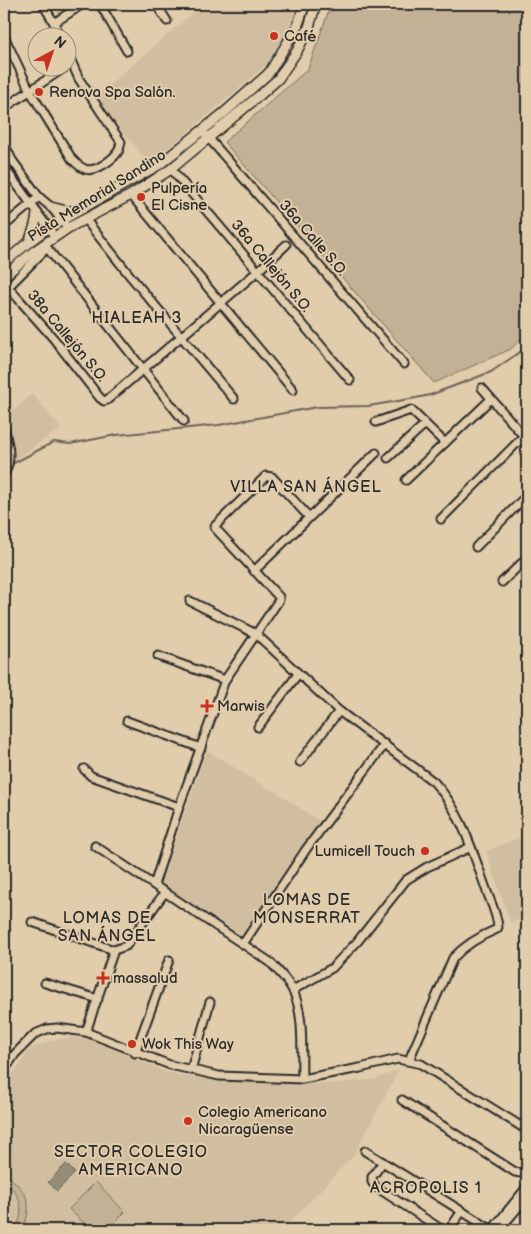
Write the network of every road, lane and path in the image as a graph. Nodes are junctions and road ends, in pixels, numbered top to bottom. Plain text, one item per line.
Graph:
1 (43, 4) edge
2 (83, 4) edge
3 (100, 4) edge
4 (156, 4) edge
5 (305, 4) edge
6 (316, 4) edge
7 (167, 21) dead end
8 (54, 23) junction
9 (56, 28) edge
10 (4, 36) edge
11 (128, 51) dead end
12 (49, 78) edge
13 (78, 78) edge
14 (30, 90) junction
15 (4, 108) edge
16 (202, 130) junction
17 (208, 138) junction
18 (4, 143) edge
19 (12, 160) junction
20 (4, 167) edge
21 (171, 170) junction
22 (131, 195) junction
23 (39, 196) junction
24 (30, 205) junction
25 (51, 207) junction
26 (75, 212) junction
27 (37, 214) junction
28 (85, 218) junction
29 (62, 220) junction
30 (4, 226) edge
31 (48, 228) junction
32 (68, 228) junction
33 (55, 237) junction
34 (29, 242) junction
35 (286, 244) dead end
36 (45, 246) junction
37 (4, 263) edge
38 (258, 271) junction
39 (4, 276) edge
40 (6, 289) edge
41 (221, 302) junction
42 (181, 336) junction
43 (404, 364) dead end
44 (144, 369) junction
45 (350, 380) dead end
46 (482, 388) dead end
47 (293, 390) dead end
48 (234, 398) dead end
49 (491, 399) junction
50 (184, 421) dead end
51 (376, 422) dead end
52 (425, 424) junction
53 (4, 428) edge
54 (526, 438) edge
55 (445, 443) junction
56 (376, 453) dead end
57 (388, 458) dead end
58 (5, 472) edge
59 (406, 480) dead end
60 (527, 495) edge
61 (309, 517) junction
62 (441, 519) dead end
63 (476, 547) dead end
64 (527, 558) edge
65 (254, 571) junction
66 (502, 582) dead end
67 (190, 601) dead end
68 (256, 634) junction
69 (158, 656) dead end
70 (298, 674) junction
71 (225, 680) junction
72 (339, 710) junction
73 (127, 721) dead end
74 (258, 727) dead end
75 (385, 744) junction
76 (201, 748) junction
77 (300, 762) dead end
78 (84, 769) dead end
79 (179, 807) junction
80 (95, 846) dead end
81 (471, 847) junction
82 (154, 885) junction
83 (165, 892) junction
84 (32, 922) dead end
85 (243, 944) junction
86 (114, 950) junction
87 (168, 960) dead end
88 (45, 983) dead end
89 (293, 990) junction
90 (98, 999) junction
91 (210, 1002) dead end
92 (86, 1032) junction
93 (135, 1053) junction
94 (409, 1060) junction
95 (191, 1070) junction
96 (4, 1071) edge
97 (302, 1079) junction
98 (402, 1100) dead end
99 (527, 1130) edge
100 (365, 1151) dead end
101 (383, 1162) junction
102 (527, 1168) edge
103 (527, 1187) edge
104 (527, 1197) edge
105 (462, 1211) junction
106 (492, 1230) edge
107 (499, 1230) edge

1 - 8 street
2 - 8 street
3 - 11 street
4 - 7 street
5 - 16 main road, Pista Memorial Sandino
6 - 17 main road, Pista Memorial Sandino
8 - 9 street
10 - 14 street
12 - 14 street
13 - 14 street
14 - 15 street
16 - 17 street, 36a Calle S.O.
16 - 26 main road, Pista Memorial Sandino
17 - 21 main road, Pista Memorial Sandino
17 - 43 street, 36a Calle S.O.
18 - 19 street
19 - 20 street
19 - 23 street
20 - 24 street
21 - 22 main road, Pista Memorial Sandino
21 - 38 street, 36a Callejón S.O.
22 - 28 main road, Pista Memorial Sandino
22 - 41 street
23 - 24 street
23 - 25 street
24 - 27 street
24 - 30 street
25 - 26 main road
25 - 29 street
26 - 29 main road, Pista Memorial Sandino
27 - 31 street
27 - 34 main road
28 - 32 main road, Pista Memorial Sandino
28 - 42 street
29 - 31 main road, Pista Memorial Sandino
29 - 32 street
31 - 33 street
31 - 34 main road, Pista Memorial Sandino
32 - 33 main road, Pista Memorial Sandino
33 - 36 main road, Pista Memorial Sandino
34 - 37 main road, Pista Memorial Sandino
35 - 38 street
36 - 39 main road, Pista Memorial Sandino
36 - 40 street
36 - 44 street
38 - 41 street
38 - 45 street, 36a Callejón S.O.
40 - 44 street, 38a Callejón S.O.
41 - 42 street
41 - 47 street
42 - 44 street
42 - 48 street
44 - 50 street
46 - 49 street
49 - 54 street
49 - 55 street
51 - 52 street
52 - 55 street
52 - 57 street
53 - 58 street
54 - 62 street
55 - 59 street
56 - 61 street
60 - 63 street
61 - 65 street
61 - 65 street
64 - 66 street
65 - 68 street
67 - 68 street
68 - 70 street
68 - 71 street
69 - 71 street
70 - 72 street
70 - 74 street
71 - 76 street
72 - 75 street
72 - 77 street
73 - 76 street
75 - 81 street
75 - 85 street
76 - 79 street
78 - 79 street
79 - 82 street
80 - 82 street
81 - 89 street
81 - 94 street
82 - 83 street
83 - 85 street
83 - 86 street
84 - 86 street
85 - 89 street
86 - 90 street
87 - 93 street
88 - 90 street
89 - 97 street
90 - 92 street
91 - 95 street
92 - 93 street
92 - 96 street
93 - 95 street
94 - 97 street
94 - 99 street
95 - 97 street
98 - 102 street
100 - 101 street
101 - 105 street
101 - 105 street
103 - 106 street
104 - 107 street
105 - 106 street

